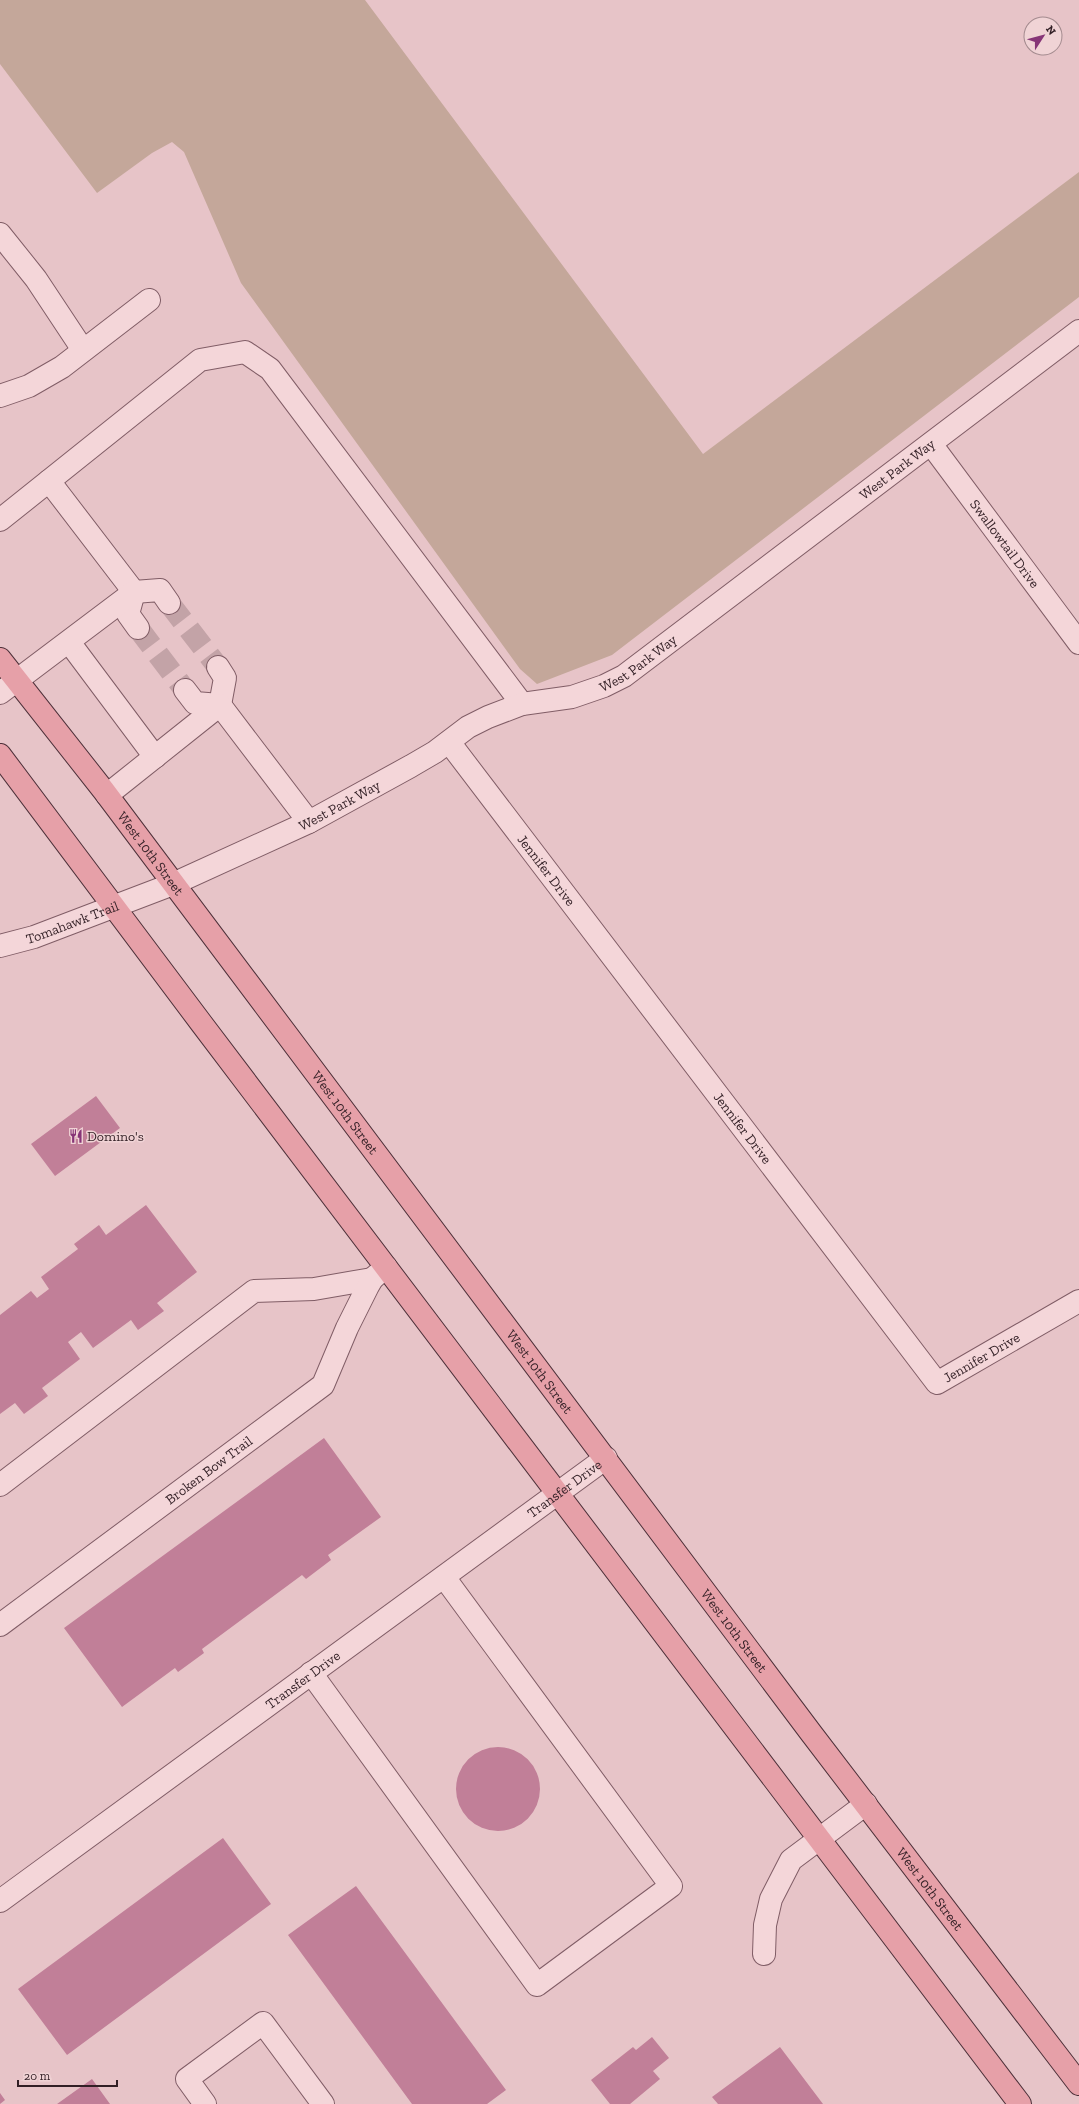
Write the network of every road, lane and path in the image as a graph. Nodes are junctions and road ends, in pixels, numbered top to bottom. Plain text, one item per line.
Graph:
1 (0, 234) edge
2 (149, 300) dead end
3 (1079, 331) edge
4 (83, 350) junction
5 (0, 396) edge
6 (931, 444) junction
7 (49, 481) junction
8 (0, 520) edge
9 (134, 592) junction
10 (170, 603) tunnel mouth
11 (138, 628) tunnel mouth
12 (69, 642) junction
13 (1079, 643) edge
14 (0, 660) edge
15 (218, 667) tunnel mouth
16 (8, 687) edge
17 (186, 690) tunnel mouth
18 (522, 704) junction
19 (220, 705) junction
20 (449, 742) junction
21 (0, 755) edge
22 (156, 757) junction
23 (107, 795) junction
24 (309, 822) junction
25 (173, 884) junction
26 (142, 895) joint
27 (114, 907) junction
28 (0, 946) edge
29 (379, 1273) junction
30 (1079, 1301) edge
31 (606, 1458) junction
32 (0, 1485) edge
33 (556, 1495) junction
34 (444, 1577) junction
35 (0, 1625) edge
36 (311, 1673) junction
37 (866, 1804) junction
38 (816, 1840) junction
39 (0, 1901) edge
40 (764, 1954) dead end
41 (1079, 2084) edge
42 (205, 2104) edge
43 (323, 2104) edge
44 (1020, 2104) edge

1 - 4 street
2 - 4 street
3 - 6 street, West Park Way
4 - 5 street
6 - 13 street, Swallowtail Drive
6 - 18 street, West Park Way
7 - 8 street
7 - 9 street
7 - 18 street
9 - 10 street
9 - 11 street
9 - 12 street
12 - 16 street
12 - 22 street
14 - 16 main road, West 10th Street
15 - 19 street
16 - 23 main road, West 10th Street
17 - 19 street
18 - 20 street, West Park Way
19 - 22 street
19 - 24 street
20 - 24 street, West Park Way
20 - 30 street, Jennifer Drive
21 - 27 main road
22 - 23 street
23 - 25 main road, West 10th Street
24 - 25 street, West Park Way
25 - 26 street, West Park Way
25 - 31 main road, West 10th Street
26 - 27 street, Tomahawk Trail
27 - 28 street, Tomahawk Trail
27 - 29 main road
29 - 32 street
29 - 33 main road
29 - 35 street, Broken Bow Trail
31 - 33 street, Transfer Drive
31 - 37 main road, West 10th Street
33 - 34 street, Transfer Drive
33 - 38 main road
34 - 36 street, Transfer Drive
34 - 36 street
36 - 39 street, Transfer Drive
37 - 38 street
37 - 41 main road, West 10th Street
38 - 40 street
38 - 44 main road
42 - 43 street

